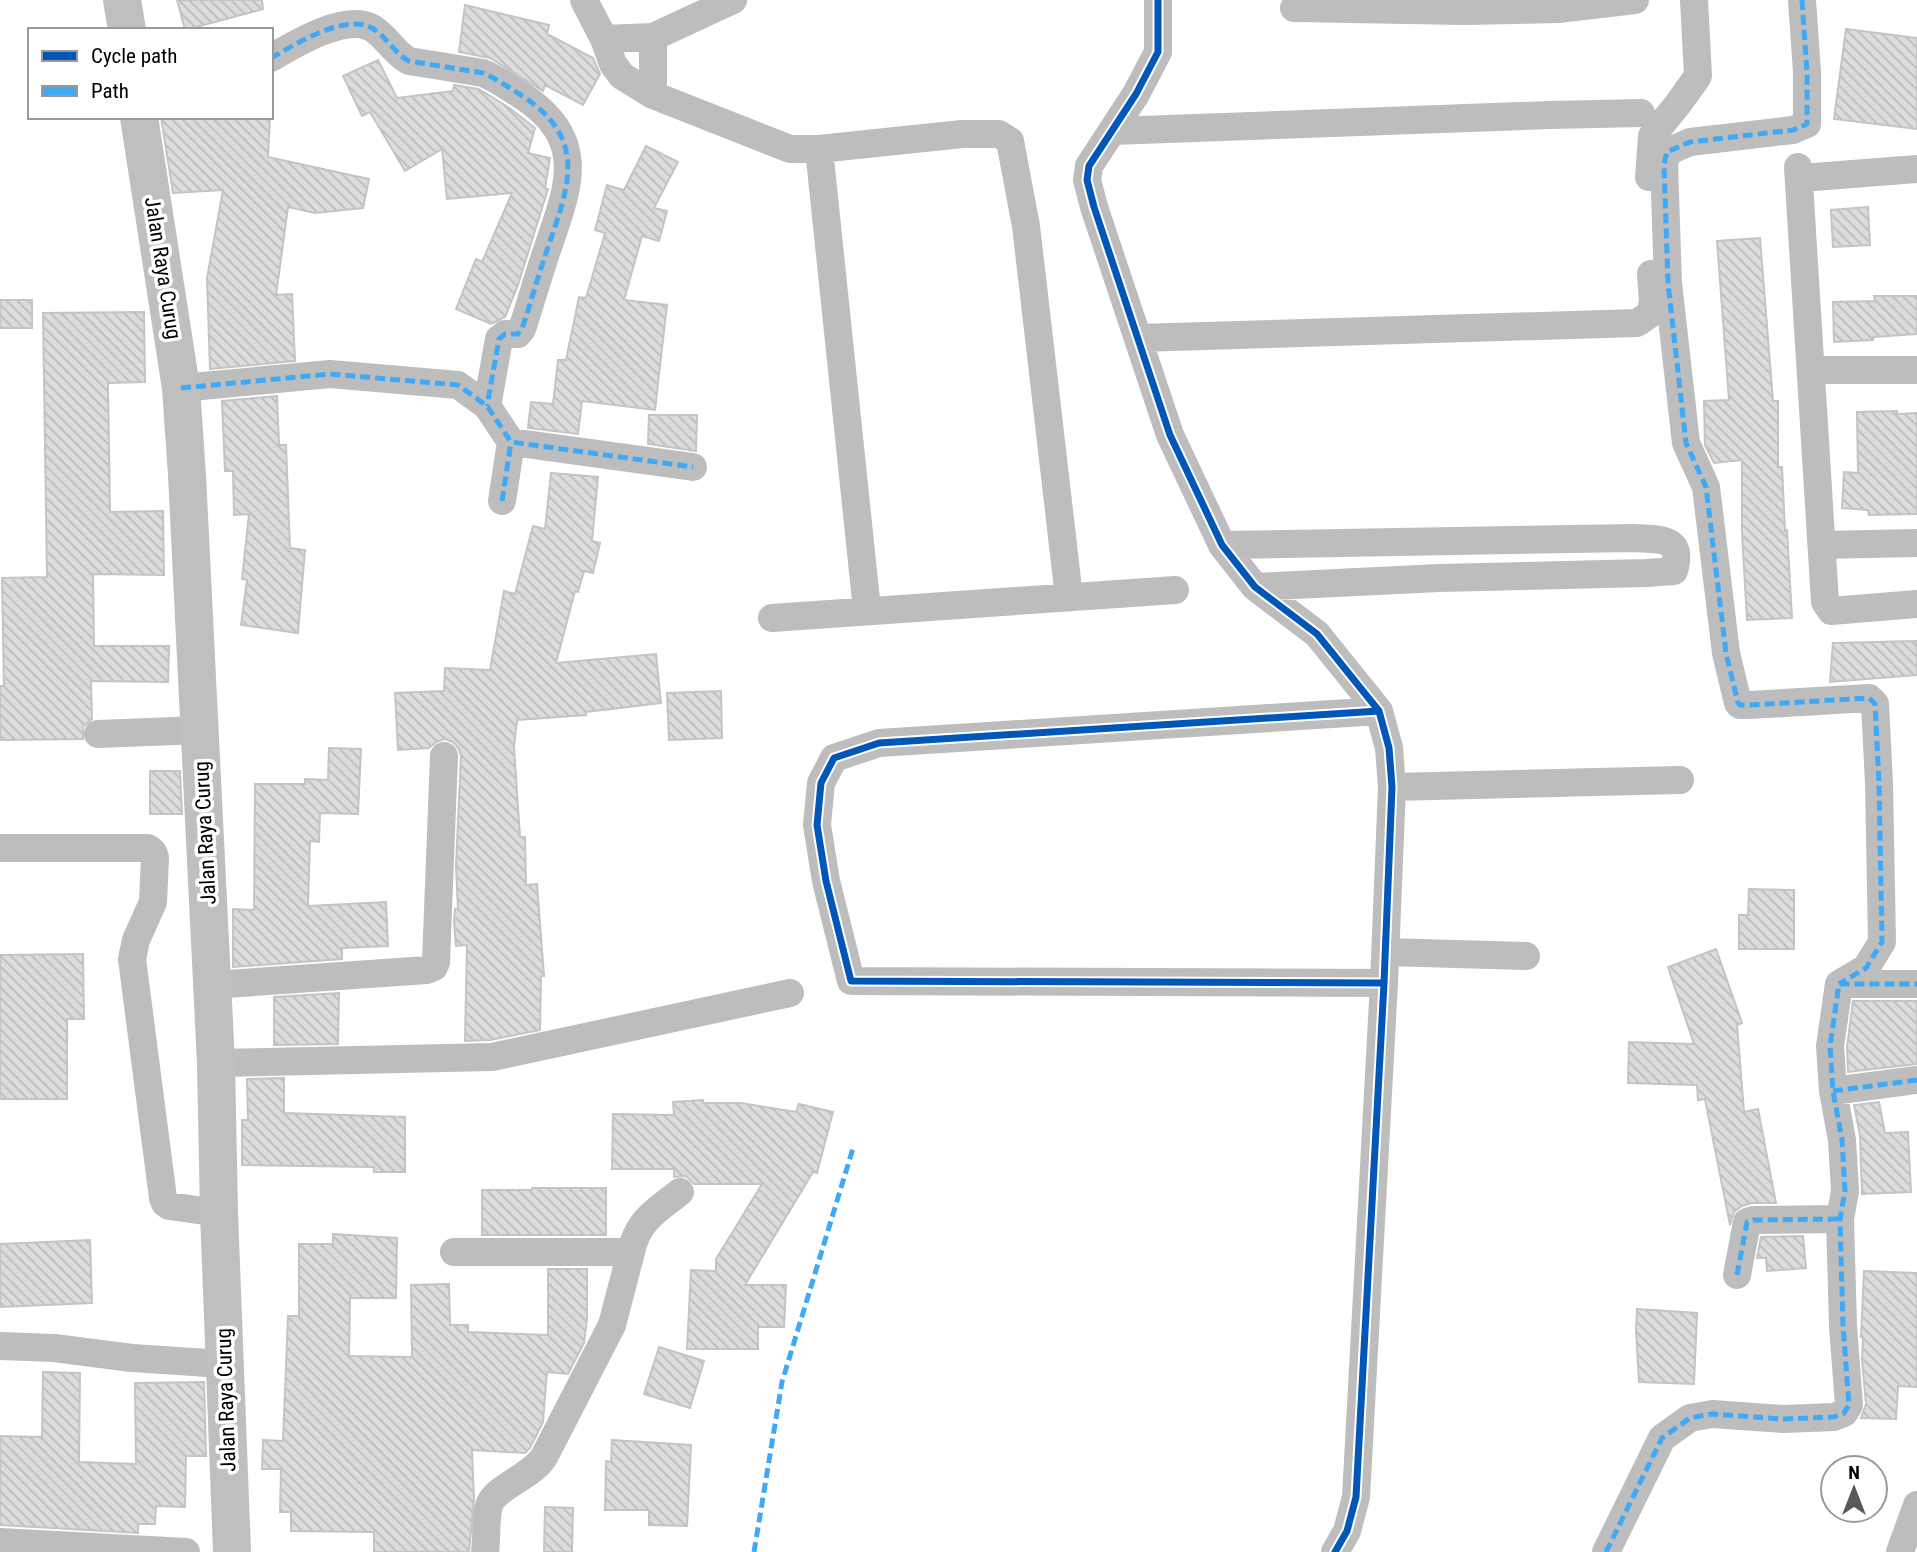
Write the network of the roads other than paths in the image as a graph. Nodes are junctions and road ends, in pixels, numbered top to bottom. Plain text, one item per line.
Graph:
1 (122, 0) edge
2 (584, 0) edge
3 (733, 0) edge
4 (1158, 0) edge
5 (1635, 0) edge
6 (1694, 0) edge
7 (1802, 0) edge
8 (1294, 8) dead end
9 (127, 28) edge
10 (653, 37) junction
11 (604, 39) junction
12 (273, 57) edge
13 (653, 95) junction
14 (1641, 113) dead end
15 (139, 119) edge
16 (1112, 131) junction
17 (819, 149) junction
18 (1917, 169) edge
19 (1138, 338) junction
20 (1811, 370) junction
21 (1917, 370) edge
22 (181, 388) junction
23 (487, 406) junction
24 (510, 442) junction
25 (693, 467) dead end
26 (502, 500) dead end
27 (1917, 542) edge
28 (1222, 545) junction
29 (1822, 545) junction
30 (1255, 587) junction
31 (1175, 590) dead end
32 (1069, 597) junction
33 (1917, 604) edge
34 (867, 611) junction
35 (772, 618) dead end
36 (1379, 712) junction
37 (200, 730) junction
38 (98, 734) dead end
39 (444, 756) dead end
40 (1680, 780) dead end
41 (1392, 787) junction
42 (0, 848) edge
43 (1386, 952) junction
44 (1526, 956) dead end
45 (1384, 983) junction
46 (1839, 984) junction
47 (1917, 984) edge
48 (212, 985) junction
49 (790, 993) dead end
50 (216, 1063) junction
51 (1917, 1080) edge
52 (1833, 1091) junction
53 (680, 1192) dead end
54 (219, 1213) junction
55 (1840, 1219) junction
56 (454, 1252) dead end
57 (631, 1252) junction
58 (1737, 1275) dead end
59 (0, 1346) edge
60 (224, 1364) junction
61 (1917, 1504) edge
62 (0, 1542) edge
63 (186, 1552) edge
64 (232, 1552) edge
65 (485, 1552) edge
66 (1335, 1552) edge
67 (1606, 1552) edge
68 (1900, 1552) edge

1 - 9 main road
2 - 11 street
3 - 10 street
4 - 16 street
5 - 8 street
6 - 19 street
7 - 46 street
10 - 11 street
10 - 13 street
11 - 13 street
12 - 23 street
13 - 17 street
14 - 16 street
15 - 22 main road, Jalan Raya Curug
16 - 19 street
17 - 32 street
17 - 34 street
18 - 20 street
19 - 28 street
20 - 21 street
20 - 29 street
22 - 23 street
22 - 37 main road, Jalan Raya Curug
23 - 24 street
24 - 25 street
24 - 26 street
27 - 29 street
28 - 30 street
28 - 30 street
29 - 33 street
30 - 36 street
31 - 32 street
32 - 34 street
34 - 35 street
36 - 41 street
36 - 45 street
37 - 38 street
37 - 48 main road, Jalan Raya Curug
39 - 48 street
40 - 41 street
41 - 43 street
42 - 54 street
43 - 44 street
43 - 45 street
45 - 66 street
46 - 47 street
46 - 52 street
48 - 50 main road, Jalan Raya Curug
49 - 50 street
50 - 54 main road, Jalan Raya Curug
51 - 52 street
52 - 55 street
53 - 57 street
54 - 60 main road, Jalan Raya Curug
55 - 58 street
55 - 67 street
56 - 57 street
57 - 65 street
59 - 60 street
60 - 64 main road, Jalan Raya Curug
61 - 68 street
62 - 63 street

